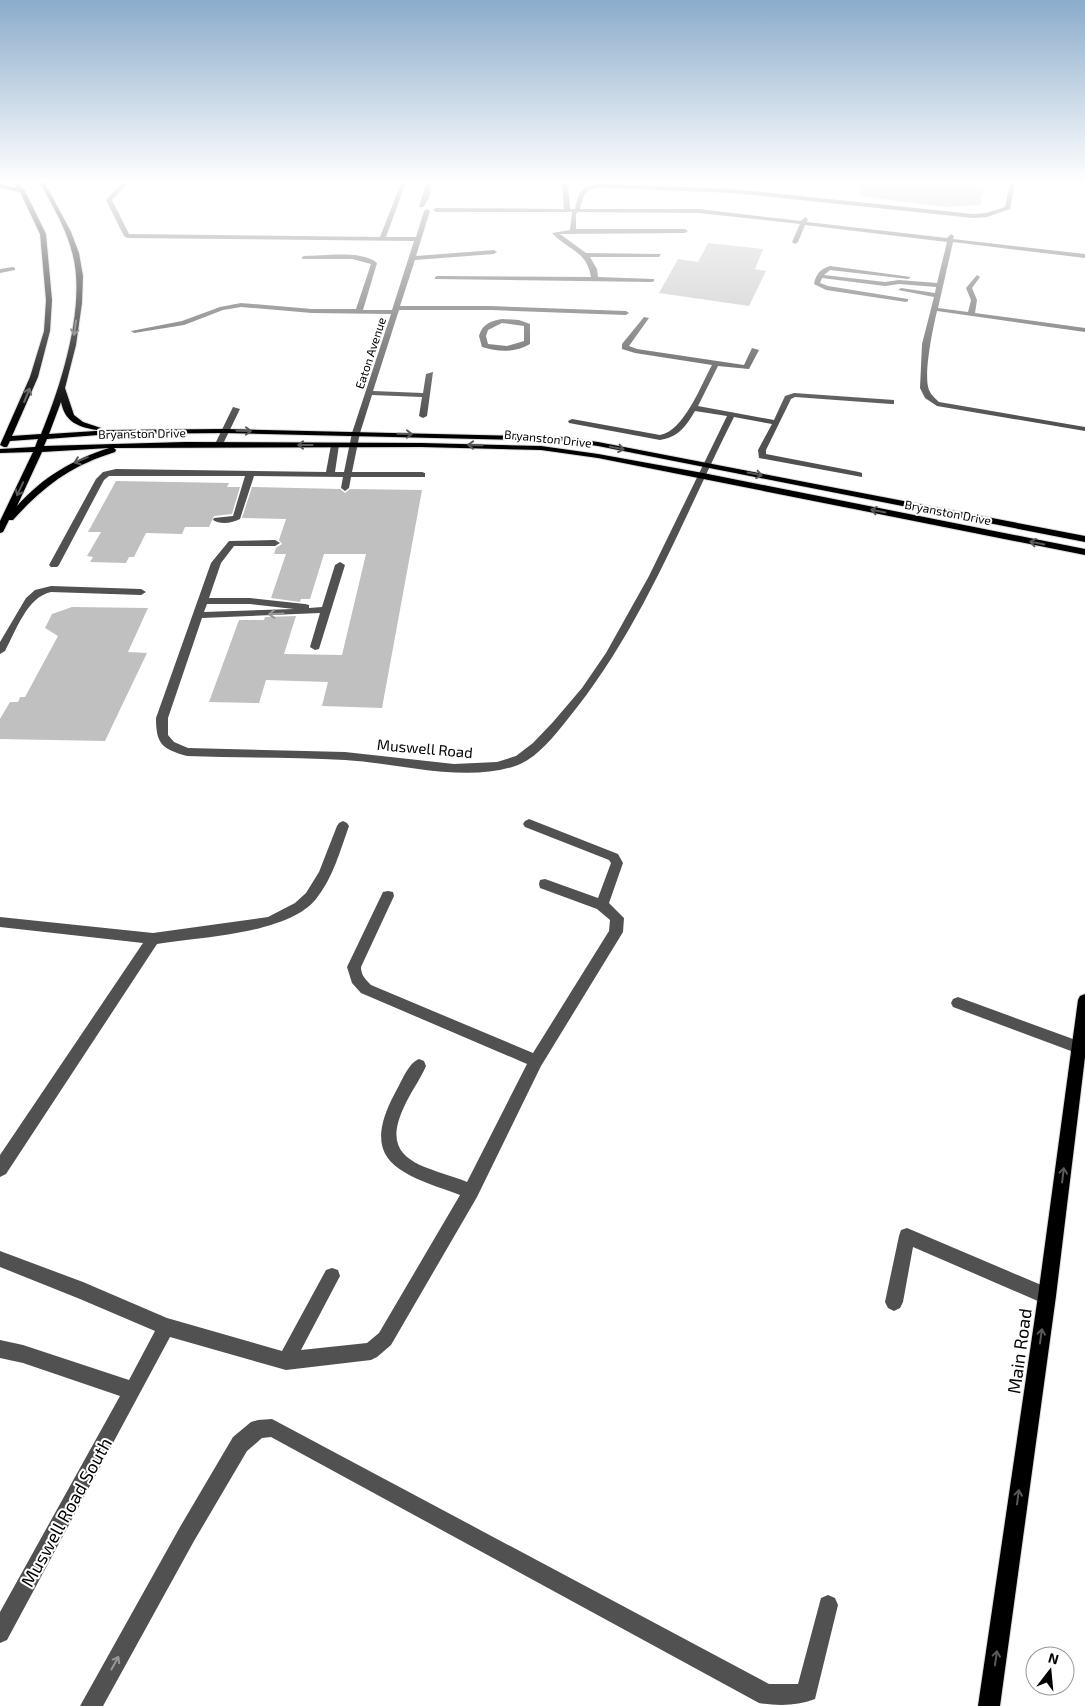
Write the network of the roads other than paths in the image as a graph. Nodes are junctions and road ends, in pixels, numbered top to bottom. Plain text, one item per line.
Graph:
1 (46, 263) edge
2 (78, 263) edge
3 (374, 263) edge
4 (410, 263) edge
5 (591, 263) edge
6 (945, 263) edge
7 (13, 269) dead end
8 (0, 271) edge
9 (819, 276) junction
10 (908, 277) dead end
11 (977, 277) dead end
12 (437, 278) dead end
13 (595, 279) junction
14 (652, 280) dead end
15 (885, 284) junction
16 (940, 285) junction
17 (937, 295) junction
18 (906, 300) dead end
19 (516, 309) junction
20 (934, 309) junction
21 (396, 310) junction
22 (359, 311) junction
23 (626, 313) dead end
24 (971, 314) junction
25 (646, 318) dead end
26 (513, 321) junction
27 (1061, 327) junction
28 (1085, 330) edge
29 (134, 331) dead end
30 (1060, 335) dead end
31 (755, 350) dead end
32 (716, 364) junction
33 (430, 374) dead end
34 (62, 386) junction
35 (370, 393) junction
36 (426, 395) junction
37 (892, 402) dead end
38 (693, 408) junction
39 (236, 409) dead end
40 (732, 414) junction
41 (423, 416) dead end
42 (572, 421) dead end
43 (777, 423) junction
44 (1085, 429) edge
45 (225, 431) junction
46 (142, 432) junction
47 (356, 433) junction
48 (45, 436) junction
49 (4, 440) edge
50 (219, 444) junction
51 (128, 445) junction
52 (335, 445) junction
53 (354, 445) junction
54 (39, 448) junction
55 (0, 451) edge
56 (707, 465) junction
57 (250, 474) junction
58 (330, 474) junction
59 (348, 474) junction
60 (422, 475) dead end
61 (860, 475) dead end
62 (702, 476) junction
63 (345, 488) dead end
64 (216, 520) dead end
65 (0, 530) edge
66 (1085, 539) edge
67 (275, 543) dead end
68 (1084, 552) edge
69 (54, 566) dead end
70 (340, 566) dead end
71 (141, 592) dead end
72 (204, 601) junction
73 (325, 610) junction
74 (199, 615) junction
75 (315, 647) dead end
76 (0, 650) edge
77 (529, 824) dead end
78 (343, 826) dead end
79 (545, 884) dead end
80 (388, 896) dead end
81 (602, 905) junction
82 (0, 922) edge
83 (153, 939) junction
84 (1085, 1000) edge
85 (958, 1003) dead end
86 (1079, 1048) junction
87 (536, 1061) junction
88 (419, 1066) dead end
89 (0, 1169) edge
90 (471, 1190) junction
91 (0, 1259) edge
92 (332, 1276) dead end
93 (1047, 1296) junction
94 (894, 1302) dead end
95 (166, 1327) junction
96 (0, 1349) edge
97 (286, 1361) junction
98 (133, 1391) junction
99 (828, 1605) dead end
100 (0, 1633) edge
101 (91, 1706) edge
102 (989, 1706) edge

49 -> 1 main road
2 -> 34 main road
3 - 22 street
4 - 21 street, Eaton Avenue
5 - 13 street
6 - 16 street
7 - 8 street
9 - 10 street
9 - 15 street
9 - 18 street
11 - 24 street
12 - 13 street
13 - 14 street
15 - 16 street
15 - 17 street
16 - 17 street
17 - 20 street
19 - 21 street
19 - 23 street
19 - 26 street
20 - 24 street
20 - 44 street
21 - 22 street
21 - 35 street, Eaton Avenue
22 - 29 street
24 - 27 street
25 - 32 street
26 - 26 street
27 - 28 street
27 - 30 street
31 - 32 street
32 - 38 street
33 - 36 street
34 - 46 main road
34 - 48 main road
35 - 36 street
35 - 47 street, Eaton Avenue
36 - 41 street
37 - 43 street
38 - 40 street
38 - 42 street
39 - 45 street
40 - 43 street
40 - 56 street, Muswell Road
43 - 61 street
45 - 46 main road, Bryanston Drive
45 -> 47 main road, Bryanston Drive
45 - 50 street
46 - 48 main road, Bryanston Drive
47 - 53 street, Eaton Avenue
47 -> 56 main road, Bryanston Drive
48 - 49 main road, Bryanston Drive
48 - 54 main road
49 - 55 main road
50 - 51 main road, Bryanston Drive
52 -> 50 main road, Bryanston Drive
51 - 54 main road, Bryanston Drive
51 -> 65 main road
52 - 53 main road, Bryanston Drive
52 - 58 street
53 - 59 street, Eaton Avenue
62 -> 53 main road, Bryanston Drive
54 - 55 main road, Bryanston Drive
54 -> 65 main road
56 - 62 street, Muswell Road
56 -> 66 main road, Bryanston Drive
57 - 58 street
57 - 64 street
57 - 69 street
58 - 59 street
59 - 60 street
59 - 63 street, Eaton Avenue
68 -> 62 main road, Bryanston Drive
62 - 74 street, Muswell Road
67 - 72 street, Muswell Road
70 - 73 street
71 - 76 street
72 - 73 street
72 - 74 street, Muswell Road
73 -> 74 street
73 - 75 street
77 - 81 street
78 - 83 street
79 - 81 street
80 - 87 street
81 - 87 street
82 - 83 street
83 - 89 street
84 - 86 main road, Main Road
85 - 86 street
93 -> 86 main road, Main Road
87 - 90 street
88 - 90 street
90 - 97 street
91 - 95 street
92 - 97 street
93 - 94 street
102 -> 93 main road, Main Road
95 - 97 street
95 - 98 street, Muswell Road South
96 - 98 street
98 - 100 street, Muswell Road South
101 -> 99 street

